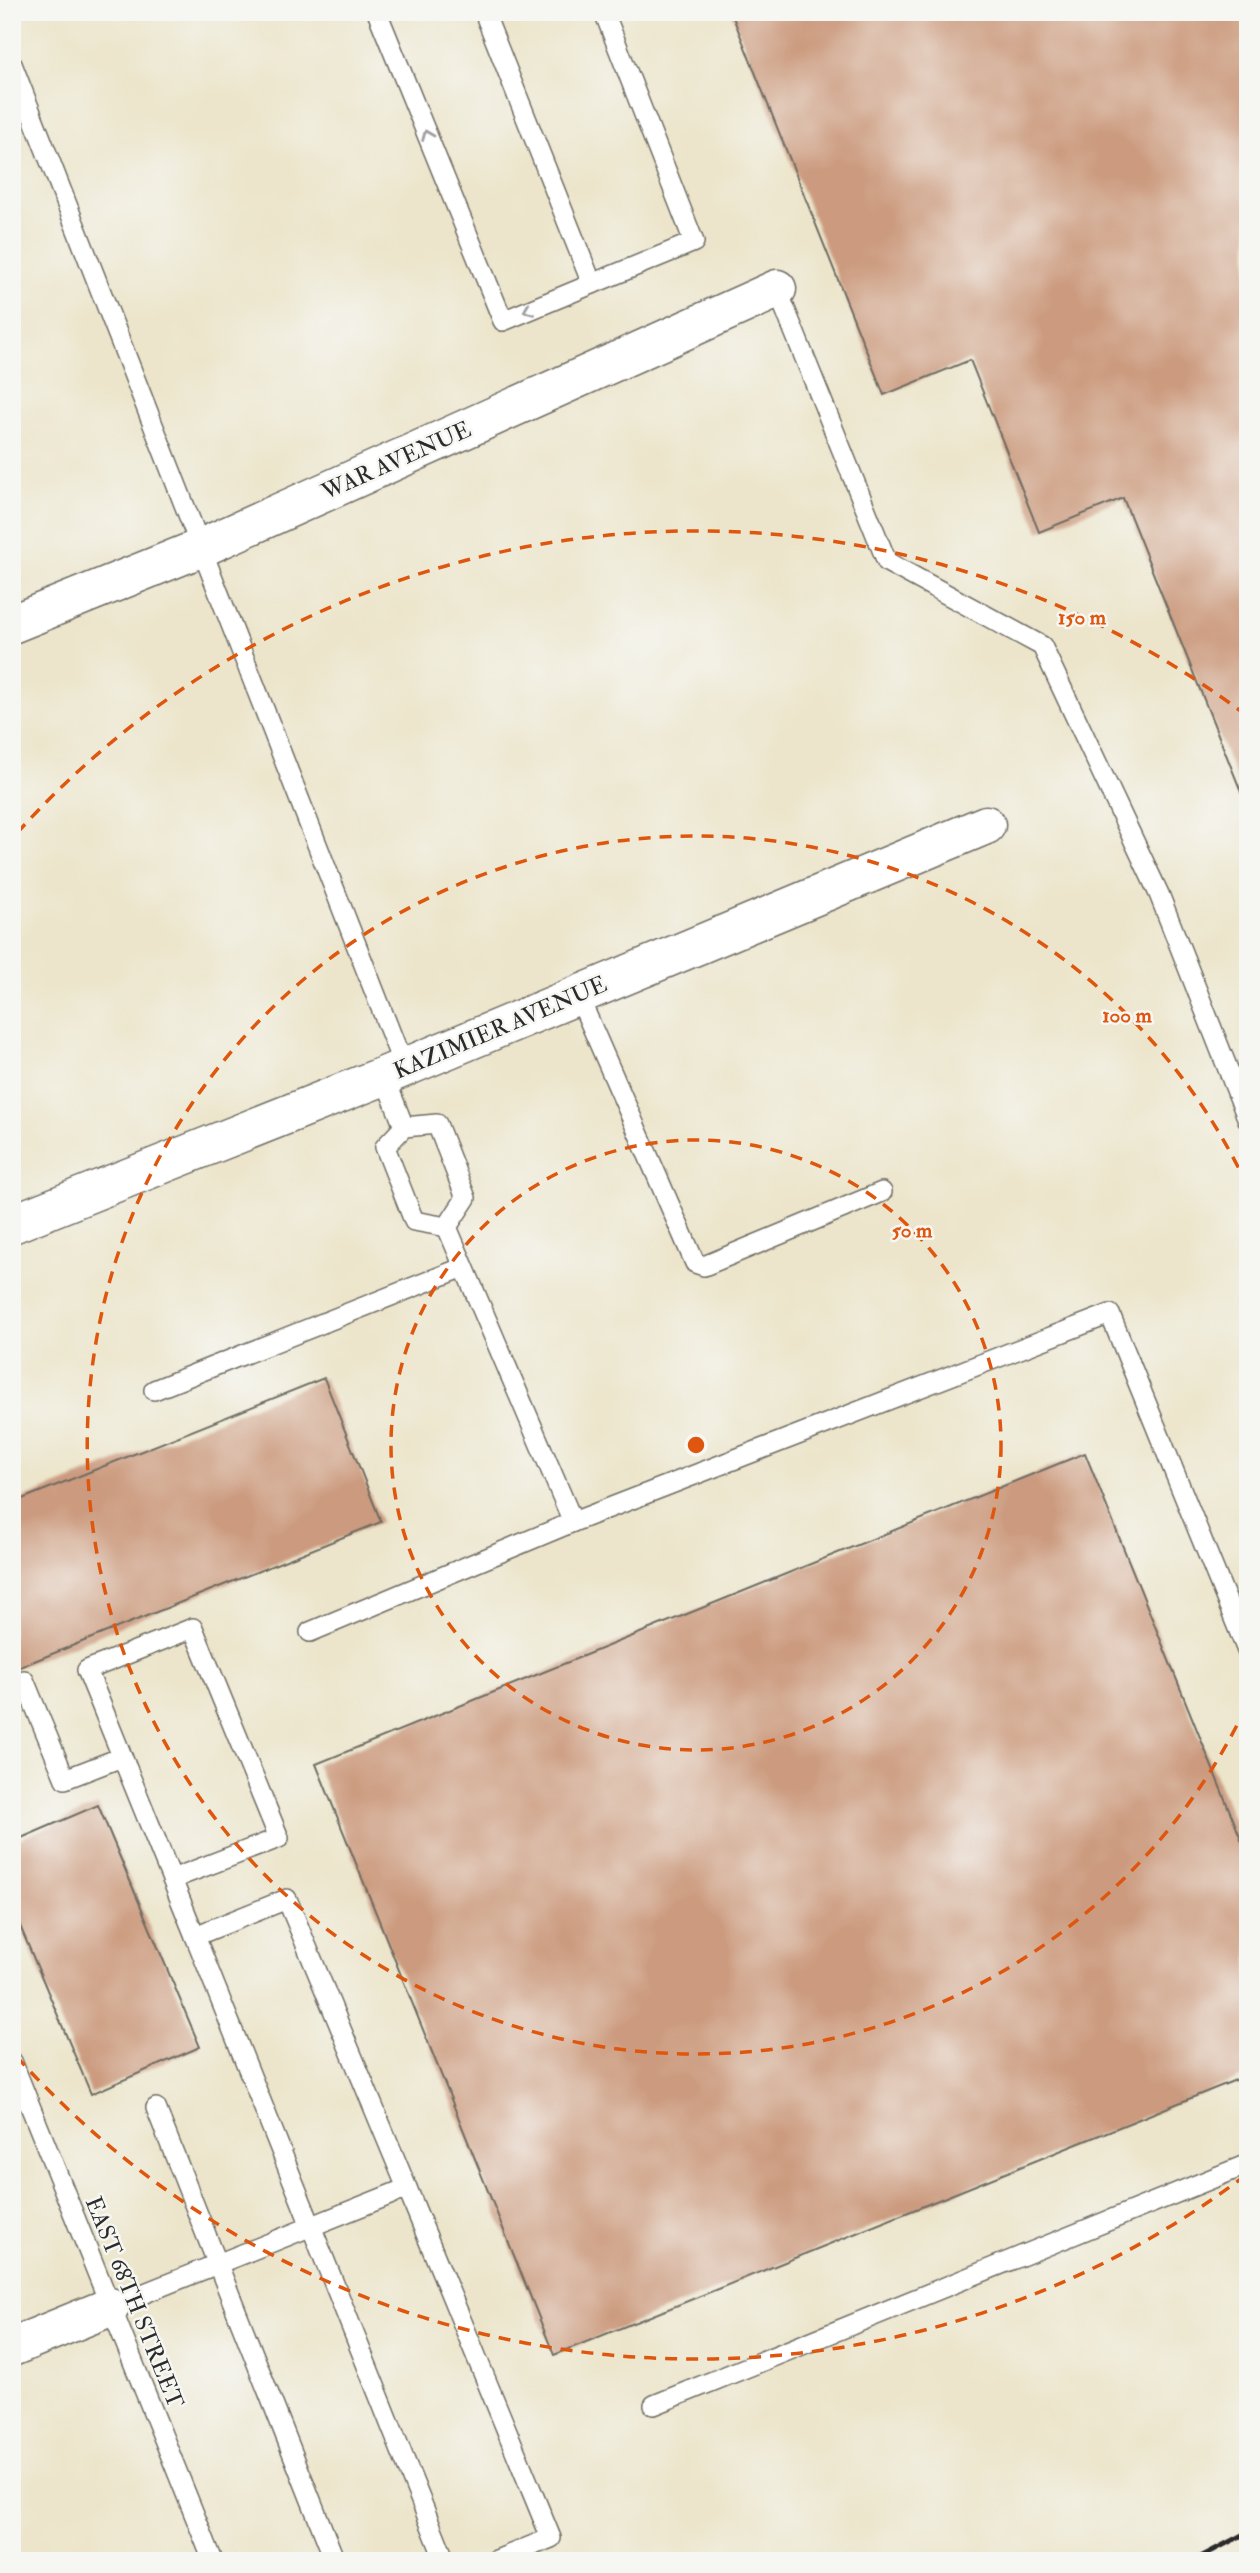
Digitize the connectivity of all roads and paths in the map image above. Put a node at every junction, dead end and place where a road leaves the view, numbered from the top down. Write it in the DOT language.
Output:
graph roads {
  1 [pos="377,12"];
  2 [pos="484,12"];
  3 [pos="604,12"];
  4 [pos="12,64"];
  5 [pos="592,284"];
  6 [pos="777,289"];
  7 [pos="203,547"];
  8 [pos="12,624"];
  9 [pos="986,825"];
  10 [pos="578,995"];
  11 [pos="394,1072"];
  12 [pos="1248,1119"];
  13 [pos="404,1127"];
  14 [pos="882,1192"];
  15 [pos="12,1224"];
  16 [pos="447,1227"];
  17 [pos="464,1267"];
  18 [pos="154,1390"];
  19 [pos="573,1522"];
  20 [pos="310,1632"];
  21 [pos="1248,1653"];
  22 [pos="24,1680"];
  23 [pos="122,1757"];
  24 [pos="172,1879"];
  25 [pos="195,1936"];
  26 [pos="12,2061"];
  27 [pos="156,2108"];
  28 [pos="1248,2164"];
  29 [pos="407,2188"];
  30 [pos="313,2227"];
  31 [pos="219,2264"];
  32 [pos="110,2307"];
  33 [pos="12,2347"];
  34 [pos="654,2405"];
  35 [pos="213,2561"];
  36 [pos="335,2561"];
  37 [pos="445,2561"];
  38 [pos="495,2561"];
  5 -- 1 [label="lane, one-way"];
  2 -- 5 [label="lane"];
  3 -- 5 [label="lane"];
  4 -- 7 [label="lane"];
  6 -- 7 [label="street, WAR AVENUE"];
  6 -- 12 [label="lane"];
  7 -- 8 [label="street, WAR AVENUE"];
  7 -- 11 [label="lane"];
  9 -- 10 [label="street, KAZIMIER AVENUE"];
  10 -- 11 [label="street, KAZIMIER AVENUE"];
  10 -- 14 [label="lane"];
  11 -- 13 [label="lane"];
  11 -- 15 [label="street, KAZIMIER AVENUE"];
  13 -- 16 [label="lane"];
  13 -- 16 [label="lane"];
  16 -- 17 [label="lane"];
  17 -- 18 [label="lane"];
  17 -- 19 [label="lane"];
  19 -- 20 [label="lane"];
  19 -- 21 [label="lane"];
  22 -- 23 [label="lane"];
  23 -- 24 [label="lane"];
  23 -- 24 [label="lane"];
  24 -- 25 [label="lane"];
  25 -- 29 [label="lane"];
  25 -- 30 [label="lane"];
  26 -- 32 [label="lane, EAST 68TH STREET"];
  27 -- 31 [label="lane"];
  28 -- 34 [label="lane"];
  29 -- 30 [label="lane"];
  29 -- 38 [label="lane"];
  30 -- 31 [label="lane"];
  30 -- 37 [label="lane"];
  31 -- 32 [label="lane"];
  31 -- 36 [label="lane"];
  32 -- 33 [label="street"];
  32 -- 35 [label="lane, EAST 68TH STREET"];
}
